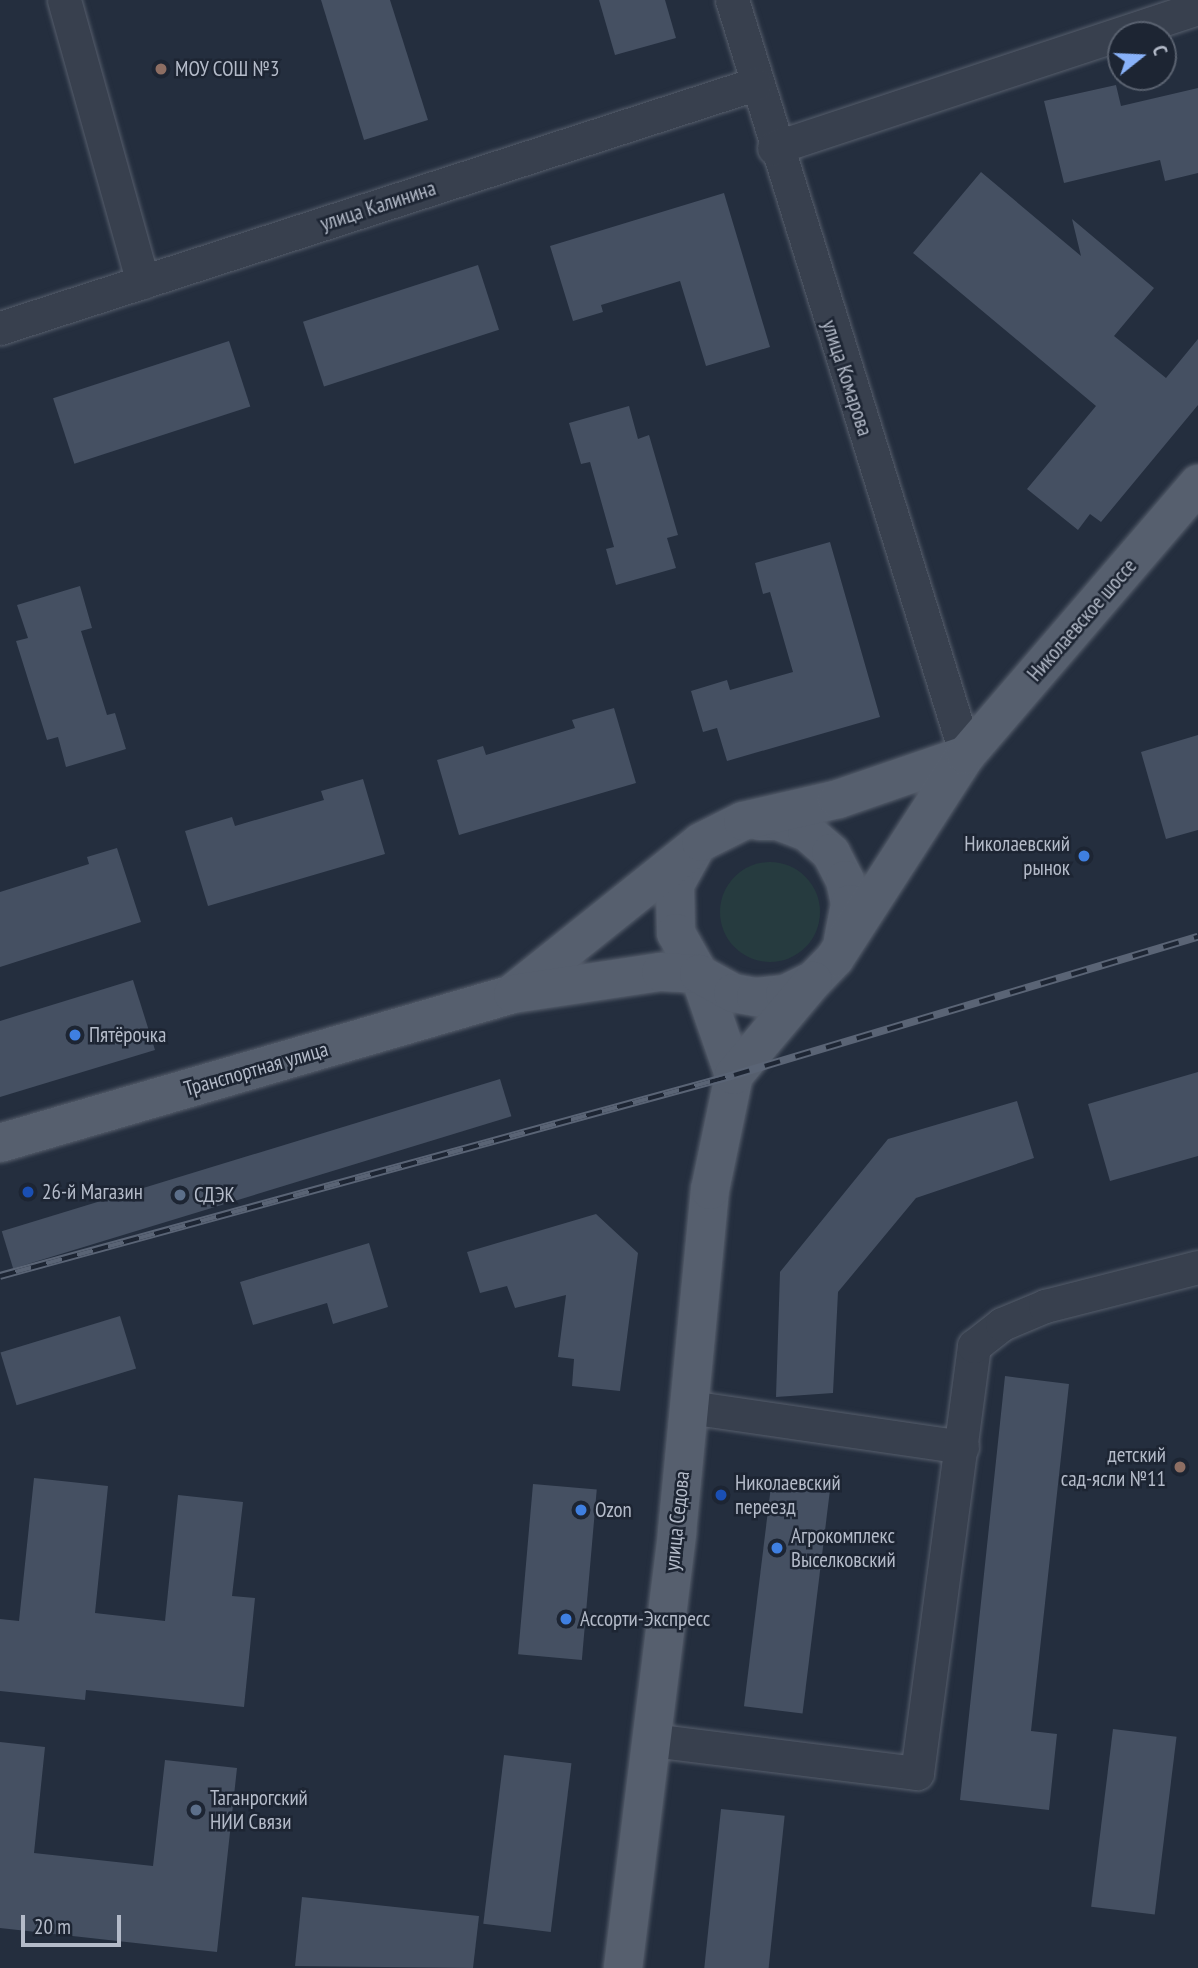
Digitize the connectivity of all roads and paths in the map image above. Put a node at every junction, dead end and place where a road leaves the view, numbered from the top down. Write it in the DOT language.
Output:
graph roads {
  1 [pos="64,0"];
  2 [pos="732,0"];
  3 [pos="1198,8"];
  4 [pos="755,84"];
  5 [pos="774,148"];
  6 [pos="143,282"];
  7 [pos="0,328"];
  8 [pos="1198,484"];
  9 [pos="966,755"];
  10 [pos="743,821"];
  11 [pos="701,842"];
  12 [pos="824,969"];
  13 [pos="699,974"];
  14 [pos="513,994"];
  15 [pos="734,1075"];
  16 [pos="0,1143"];
  17 [pos="1198,1267"];
  18 [pos="689,1407"];
  19 [pos="962,1447"];
  20 [pos="650,1740"];
  21 [pos="623,1968"];
  1 -- 6 [label="street"];
  2 -- 4 [label="street, улица Комарова"];
  3 -- 5 [label="street"];
  4 -- 5 [label="street, улица Комарова"];
  4 -- 6 [label="street, улица Калинина"];
  5 -- 9 [label="street, улица Комарова"];
  6 -- 7 [label="street, улица Калинина"];
  8 -- 9 [label="main road, Николаевское шоссе"];
  9 -- 10 [label="main road"];
  9 -- 12 [label="main road, Николаевское шоссе"];
  10 -- 11 [label="main road"];
  10 -- 12 [label="main road"];
  11 -- 13 [label="main road"];
  11 -- 14 [label="main road"];
  12 -- 13 [label="main road"];
  12 -- 15 [label="main road, улица Седова"];
  13 -- 14 [label="main road, Транспортная улица"];
  13 -- 15 [label="main road"];
  14 -- 16 [label="main road, Транспортная улица"];
  15 -- 18 [label="main road, улица Седова"];
  17 -- 19 [label="street"];
  18 -- 19 [label="street"];
  18 -- 20 [label="main road, улица Седова"];
  19 -- 20 [label="street"];
  20 -- 21 [label="main road, улица Седова"];
}
